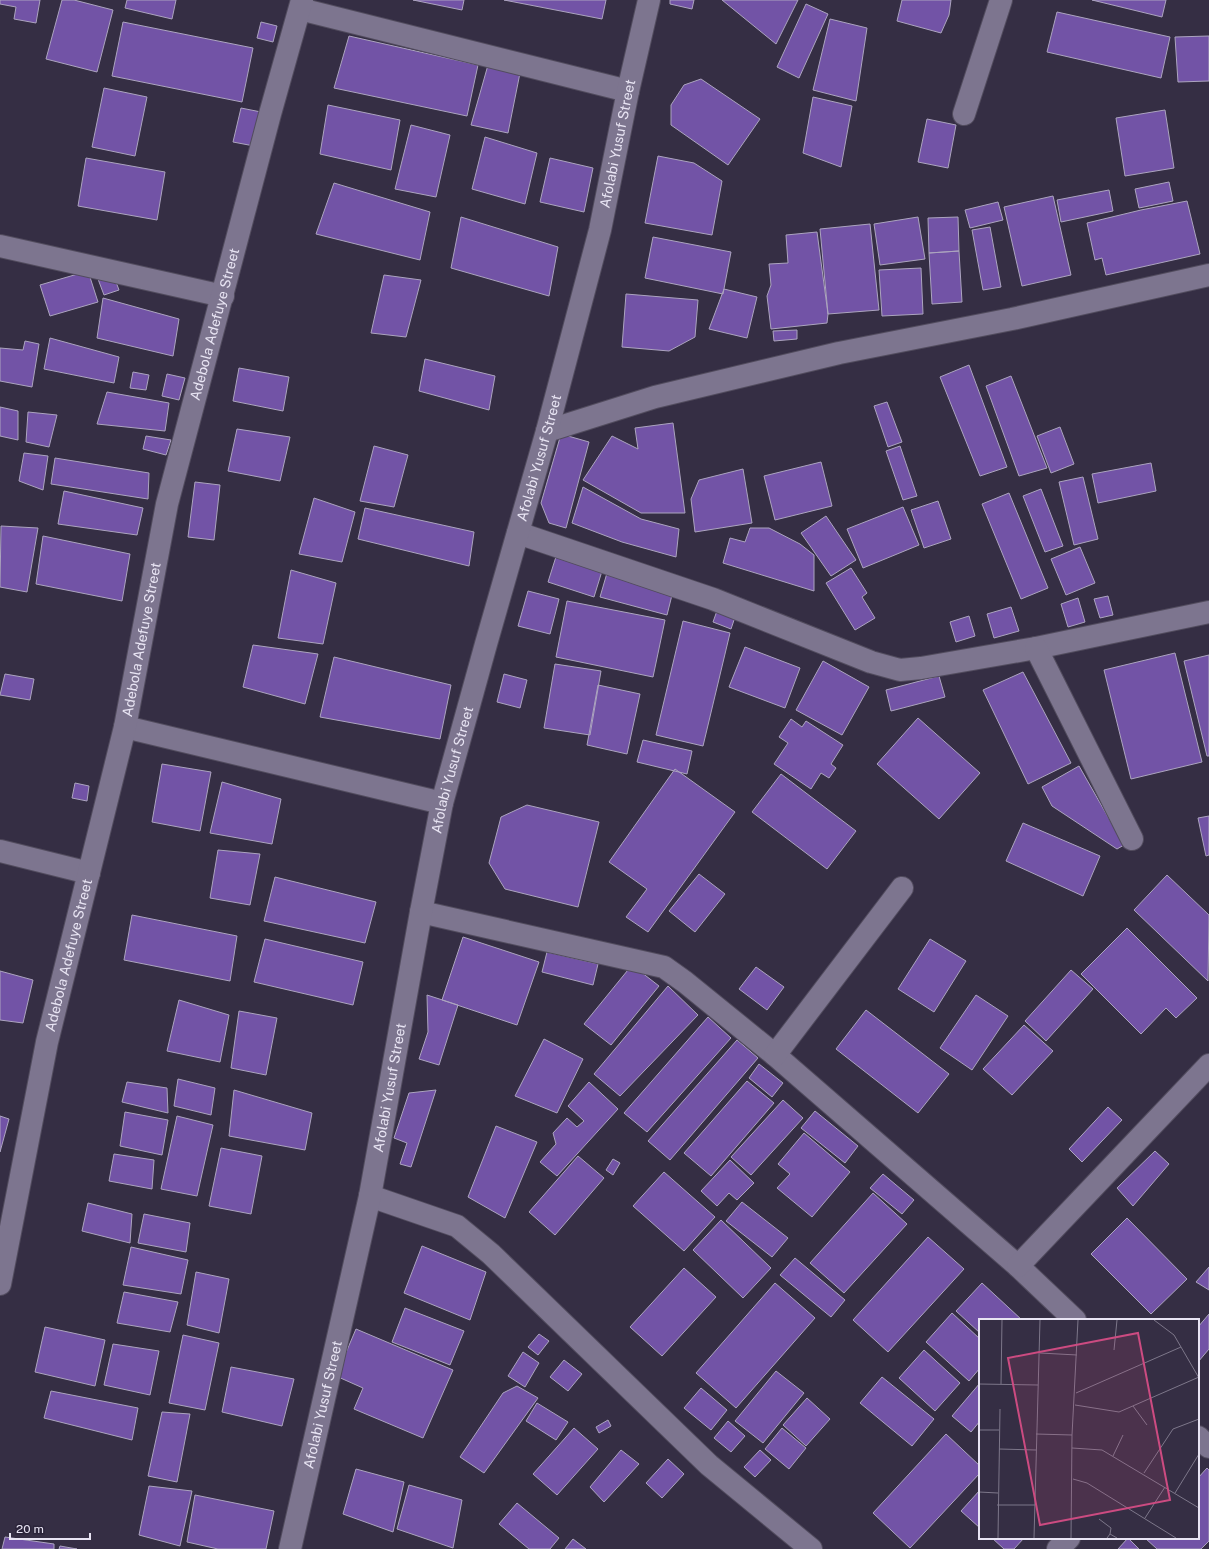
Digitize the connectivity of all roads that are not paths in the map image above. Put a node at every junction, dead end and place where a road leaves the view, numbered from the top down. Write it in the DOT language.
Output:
graph roads {
  1 [pos="649,0"];
  2 [pos="1001,0"];
  3 [pos="301,5"];
  4 [pos="628,92"];
  5 [pos="964,114"];
  6 [pos="0,246"];
  7 [pos="1209,275"];
  8 [pos="223,296"];
  9 [pos="547,431"];
  10 [pos="518,533"];
  11 [pos="1209,612"];
  12 [pos="1036,648"];
  13 [pos="125,727"];
  14 [pos="442,802"];
  15 [pos="1132,839"];
  16 [pos="0,851"];
  17 [pos="89,873"];
  18 [pos="902,888"];
  19 [pos="421,912"];
  20 [pos="775,1055"];
  21 [pos="1209,1065"];
  22 [pos="370,1196"];
  23 [pos="1018,1266"];
  24 [pos="0,1284"];
  25 [pos="1074,1319"];
  26 [pos="1199,1437"];
  27 [pos="1209,1446"];
  28 [pos="1068,1539"];
  29 [pos="290,1549"];
  30 [pos="811,1549"];
  31 [pos="1058,1549"];
  1 -- 4 [label="street, Afolabi Yusuf Street"];
  2 -- 5 [label="street"];
  3 -- 4 [label="street"];
  3 -- 8 [label="street, Adebola Adefuye Street"];
  4 -- 9 [label="street, Afolabi Yusuf Street"];
  6 -- 8 [label="street"];
  7 -- 9 [label="street"];
  8 -- 13 [label="street, Adebola Adefuye Street"];
  9 -- 10 [label="street, Afolabi Yusuf Street"];
  10 -- 12 [label="street"];
  10 -- 14 [label="street, Afolabi Yusuf Street"];
  11 -- 12 [label="street"];
  12 -- 15 [label="street"];
  13 -- 14 [label="street"];
  13 -- 17 [label="street, Adebola Adefuye Street"];
  14 -- 19 [label="street, Afolabi Yusuf Street"];
  16 -- 17 [label="street"];
  17 -- 24 [label="street, Adebola Adefuye Street"];
  18 -- 20 [label="street"];
  19 -- 20 [label="street"];
  19 -- 22 [label="street, Afolabi Yusuf Street"];
  20 -- 23 [label="street"];
  21 -- 23 [label="street"];
  22 -- 29 [label="street, Afolabi Yusuf Street"];
  22 -- 30 [label="street"];
  23 -- 25 [label="street"];
  26 -- 27 [label="street"];
  28 -- 31 [label="street"];
}
